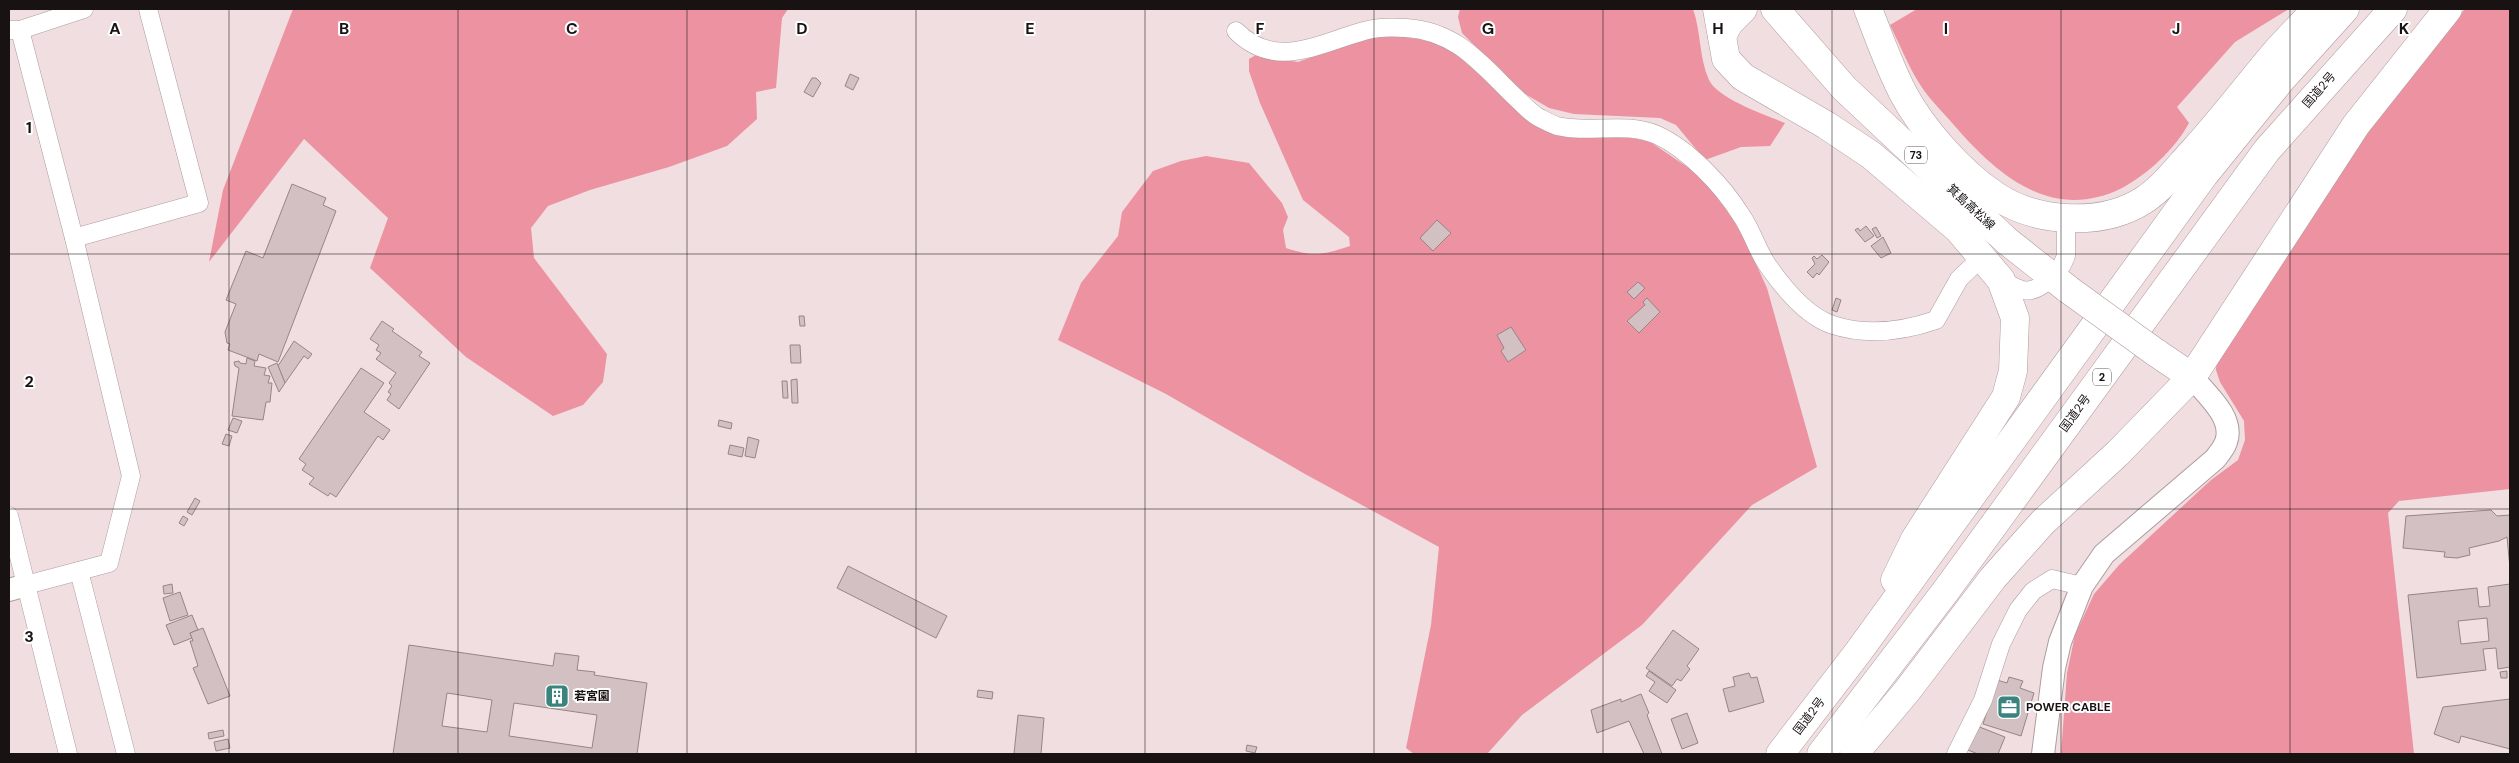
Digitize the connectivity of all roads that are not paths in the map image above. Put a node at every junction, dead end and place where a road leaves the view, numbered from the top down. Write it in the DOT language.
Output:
graph roads {
  1 [pos="84,9"];
  2 [pos="148,9"];
  3 [pos="1717,9"];
  4 [pos="1743,9"];
  5 [pos="1775,9"];
  6 [pos="1868,9"];
  7 [pos="2316,9"];
  8 [pos="2345,9"];
  9 [pos="2393,9"];
  10 [pos="2448,9"];
  11 [pos="15,30"];
  12 [pos="1236,31"];
  13 [pos="1722,36"];
  14 [pos="2066,218"];
  15 [pos="74,238"];
  16 [pos="1983,256"];
  17 [pos="2059,279"];
  18 [pos="2001,280"];
  19 [pos="2192,377"];
  20 [pos="9,516"];
  21 [pos="79,571"];
  22 [pos="2082,586"];
  23 [pos="17,587"];
  24 [pos="1859,651"];
  25 [pos="68,754"];
  26 [pos="126,754"];
  27 [pos="1780,754"];
  28 [pos="1821,754"];
  29 [pos="1854,754"];
  30 [pos="1956,754"];
  31 [pos="2043,754"];
  1 -- 11 [label="street"];
  2 -- 15 [label="street"];
  3 -- 13 [label="main road"];
  4 -- 13 [label="main road"];
  5 -- 17 [label="main road, 箕島高松線 / 73"];
  6 -- 14 [label="main road"];
  7 -- 14 [label="main road"];
  8 -- 24 [label="main road, 国道2号"];
  9 -- 28 [label="main road, 国道2号 / 2"];
  10 -- 19 [label="main road"];
  11 -- 15 [label="street"];
  12 -- 16 [label="street"];
  13 -- 16 [label="main road"];
  14 -- 17 [label="street"];
  15 -- 21 [label="street"];
  16 -- 18 [label="main road"];
  17 -- 18 [label="street"];
  17 -- 19 [label="main road, 箕島高松線 / 73, bridge"];
  18 -- 24 [label="main road"];
  19 -- 22 [label="street"];
  19 -- 29 [label="main road"];
  20 -- 23 [label="street"];
  21 -- 23 [label="street"];
  21 -- 26 [label="street"];
  22 -- 30 [label="street"];
  22 -- 31 [label="street"];
  23 -- 25 [label="street"];
  24 -- 27 [label="main road, 国道2号"];
}
